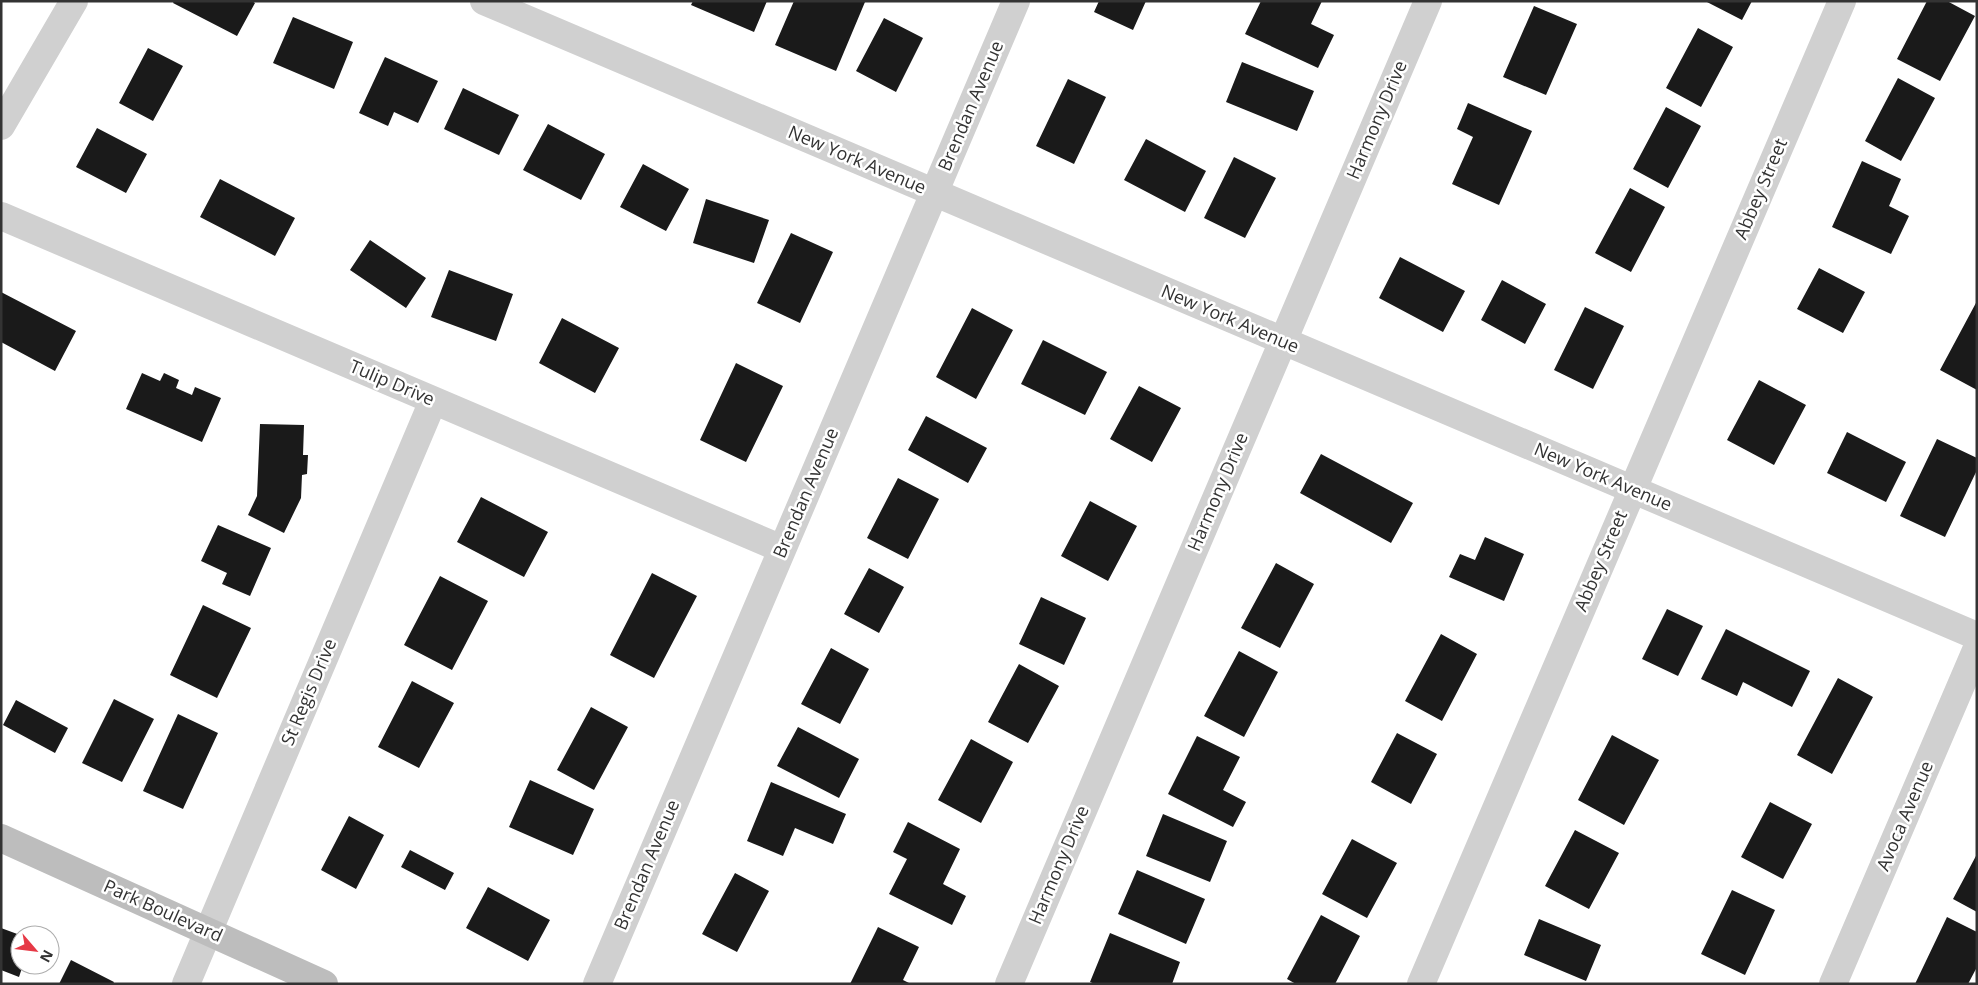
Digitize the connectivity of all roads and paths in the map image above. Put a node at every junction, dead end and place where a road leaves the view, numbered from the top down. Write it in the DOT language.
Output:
graph roads {
  1 [pos="74,1"];
  2 [pos="484,1"];
  3 [pos="1016,1"];
  4 [pos="1428,1"];
  5 [pos="1842,1"];
  6 [pos="1,126"];
  7 [pos="935,193"];
  8 [pos="1,216"];
  9 [pos="1282,341"];
  10 [pos="433,401"];
  11 [pos="1632,490"];
  12 [pos="782,549"];
  13 [pos="1977,636"];
  14 [pos="1977,648"];
  15 [pos="1,838"];
  16 [pos="208,931"];
  17 [pos="186,984"];
  18 [pos="324,984"];
  19 [pos="597,984"];
  20 [pos="1009,984"];
  21 [pos="1421,984"];
  22 [pos="1833,984"];
  1 -- 6 [label="street"];
  2 -- 7 [label="street, New York Avenue"];
  3 -- 7 [label="street, Brendan Avenue"];
  4 -- 9 [label="street, Harmony Drive"];
  5 -- 11 [label="street, Abbey Street"];
  7 -- 9 [label="street, New York Avenue"];
  7 -- 12 [label="street, Brendan Avenue"];
  8 -- 10 [label="street, Tulip Drive"];
  9 -- 11 [label="street, New York Avenue"];
  9 -- 20 [label="street, Harmony Drive"];
  10 -- 12 [label="street, Tulip Drive"];
  10 -- 16 [label="street, St Regis Drive"];
  11 -- 13 [label="street, New York Avenue"];
  11 -- 21 [label="street, Abbey Street"];
  12 -- 19 [label="street, Brendan Avenue"];
  14 -- 22 [label="street, Avoca Avenue"];
  15 -- 16 [label="main road, Park Boulevard"];
  16 -- 17 [label="street, St Regis Drive"];
  16 -- 18 [label="main road, Park Boulevard"];
}
